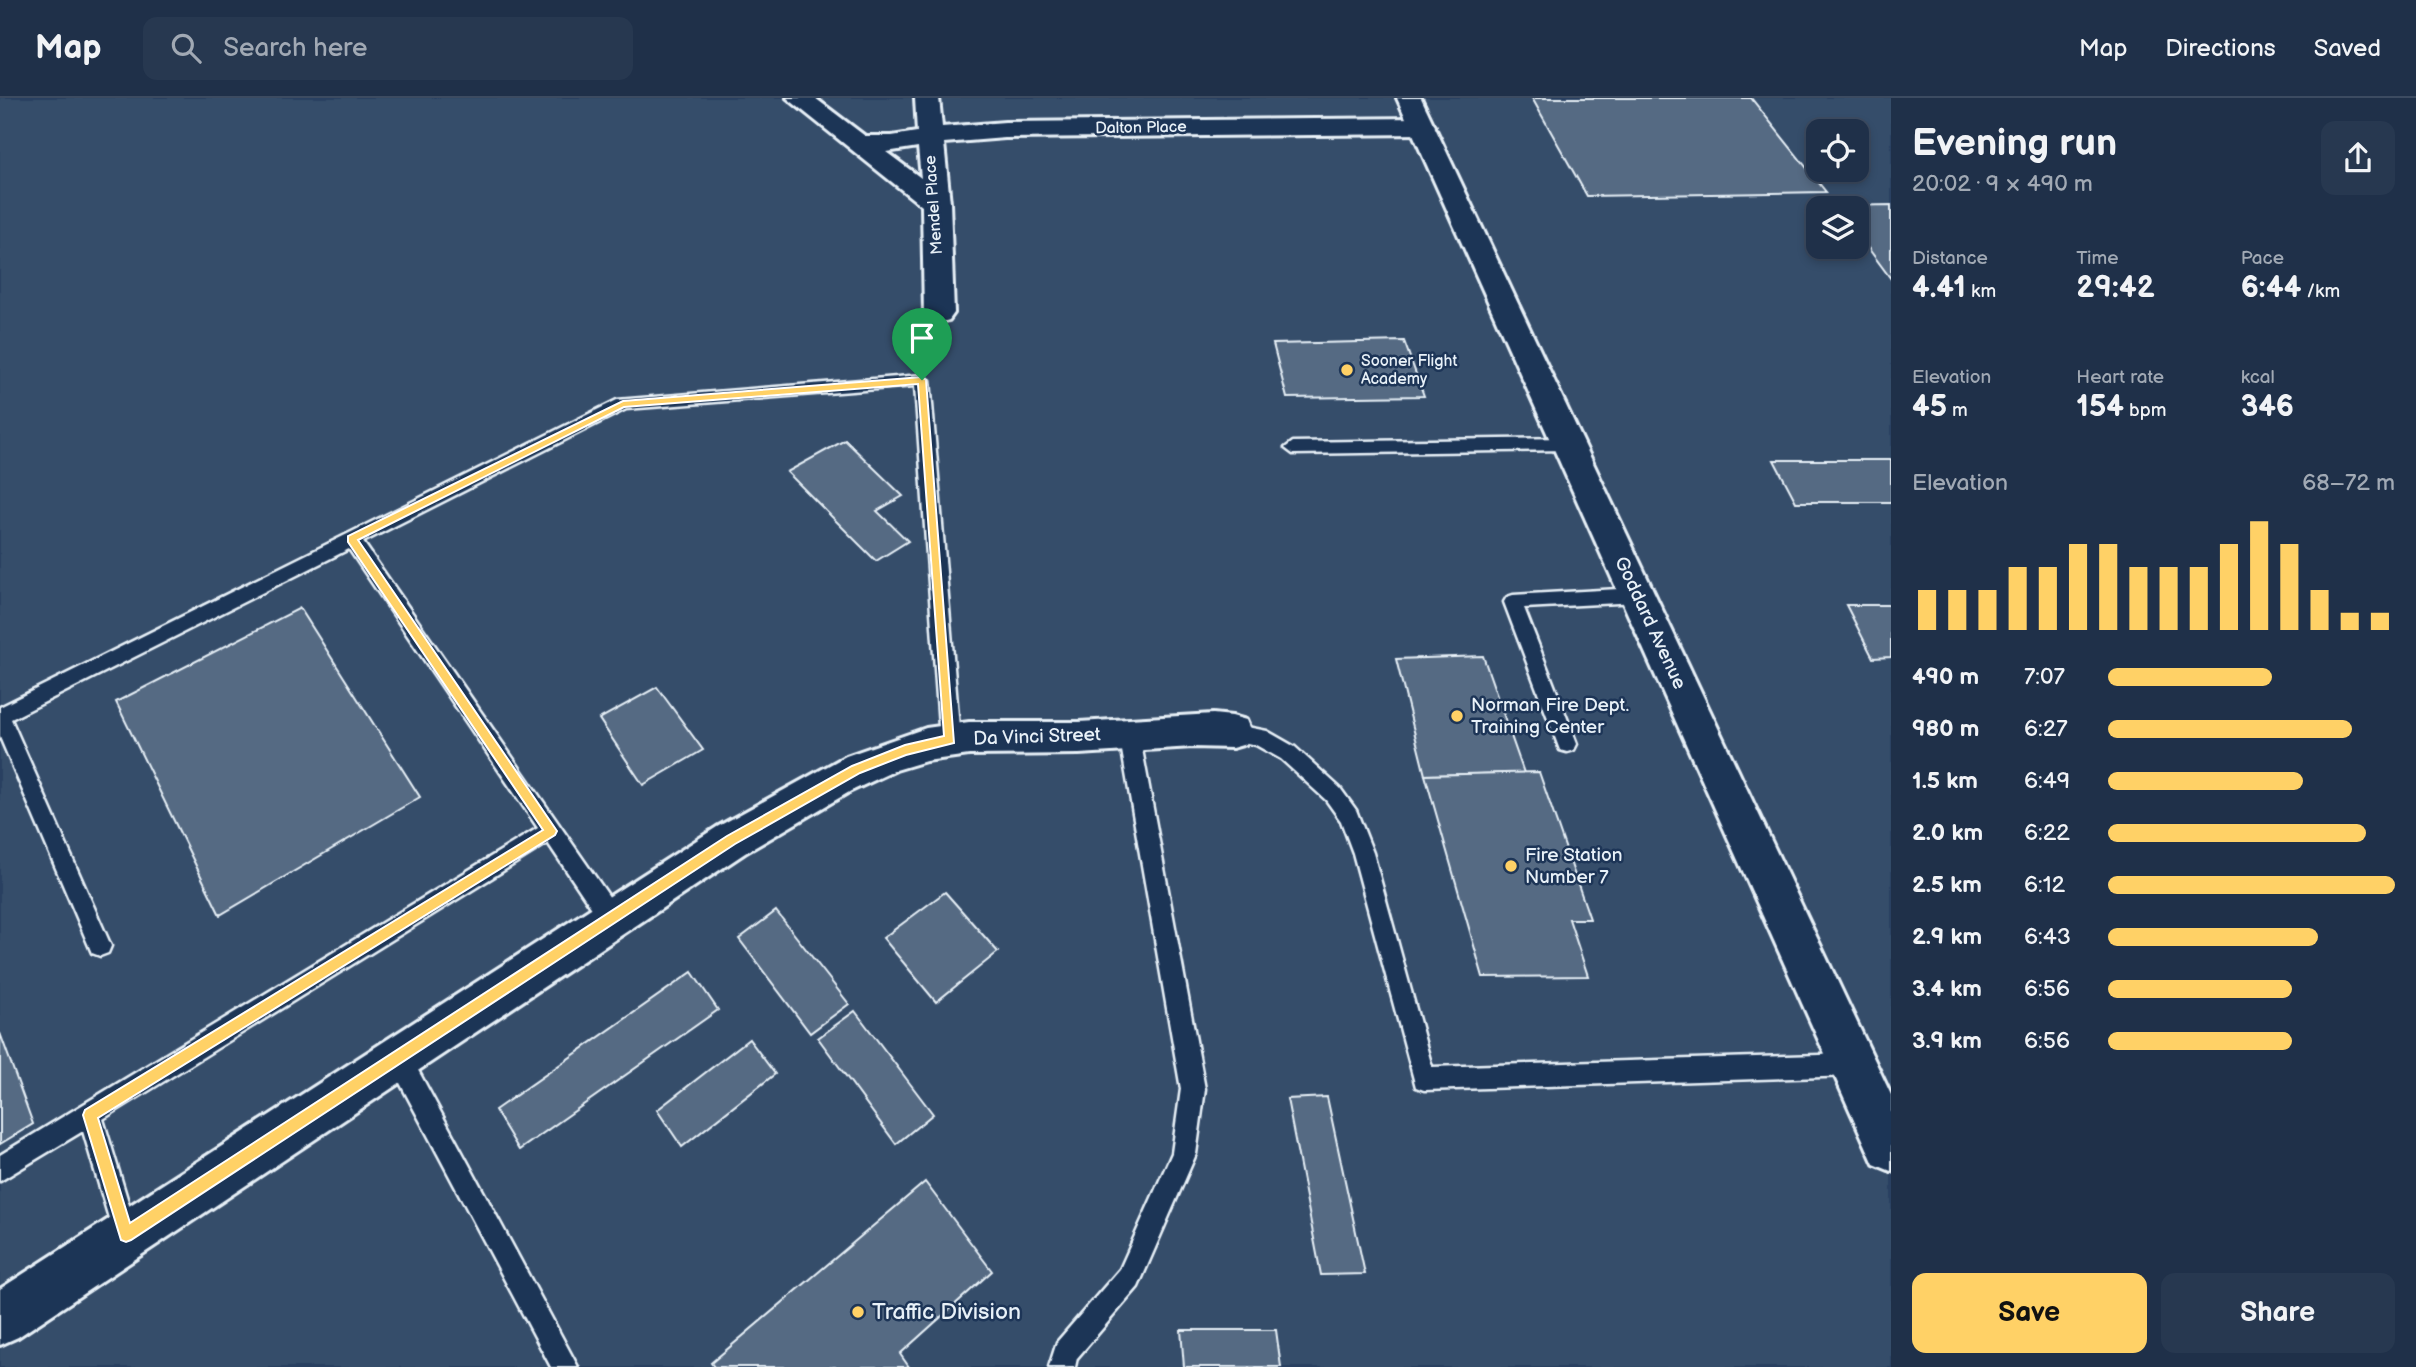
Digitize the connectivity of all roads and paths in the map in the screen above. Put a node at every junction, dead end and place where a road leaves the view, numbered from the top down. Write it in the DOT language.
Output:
graph roads {
  1 [pos="799,98"];
  2 [pos="927,98"];
  3 [pos="1415,112"];
  4 [pos="929,137"];
  5 [pos="861,145"];
  6 [pos="936,203"];
  7 [pos="939,313"];
  8 [pos="1568,444"];
  9 [pos="1293,448"];
  10 [pos="352,539"];
  11 [pos="1637,595"];
  12 [pos="0,715"];
  13 [pos="1232,732"];
  14 [pos="1129,733"];
  15 [pos="950,740"];
  16 [pos="1567,744"];
  17 [pos="551,831"];
  18 [pos="611,918"];
  19 [pos="100,946"];
  20 [pos="398,1056"];
  21 [pos="1853,1065"];
  22 [pos="90,1115"];
  23 [pos="1891,1147"];
  24 [pos="0,1169"];
  25 [pos="126,1234"];
  26 [pos="0,1319"];
  27 [pos="565,1367"];
  28 [pos="1062,1367"];
  1 -- 5 [label="street"];
  2 -- 4 [label="street, Mendel Place"];
  3 -- 4 [label="street, Dalton Place"];
  3 -- 8 [label="street, Goddard Avenue"];
  4 -- 5 [label="street, Dalton Place"];
  4 -- 6 [label="street, Mendel Place"];
  5 -- 6 [label="street"];
  6 -- 7 [label="street, Mendel Place"];
  8 -- 9 [label="lane"];
  8 -- 11 [label="street, Goddard Avenue"];
  10 -- 12 [label="lane"];
  10 -- 15 [label="lane"];
  10 -- 17 [label="lane"];
  11 -- 16 [label="lane"];
  11 -- 21 [label="street, Goddard Avenue"];
  12 -- 19 [label="lane"];
  13 -- 14 [label="street, Da Vinci Street"];
  13 -- 21 [label="lane"];
  14 -- 15 [label="street, Da Vinci Street"];
  14 -- 28 [label="lane"];
  15 -- 18 [label="street, Da Vinci Street"];
  17 -- 18 [label="lane"];
  17 -- 22 [label="lane"];
  18 -- 20 [label="street, Da Vinci Street"];
  20 -- 25 [label="street, Da Vinci Street"];
  20 -- 27 [label="lane"];
  21 -- 23 [label="street, Goddard Avenue"];
  22 -- 24 [label="lane"];
  22 -- 25 [label="lane"];
  25 -- 26 [label="street, Da Vinci Street"];
}
